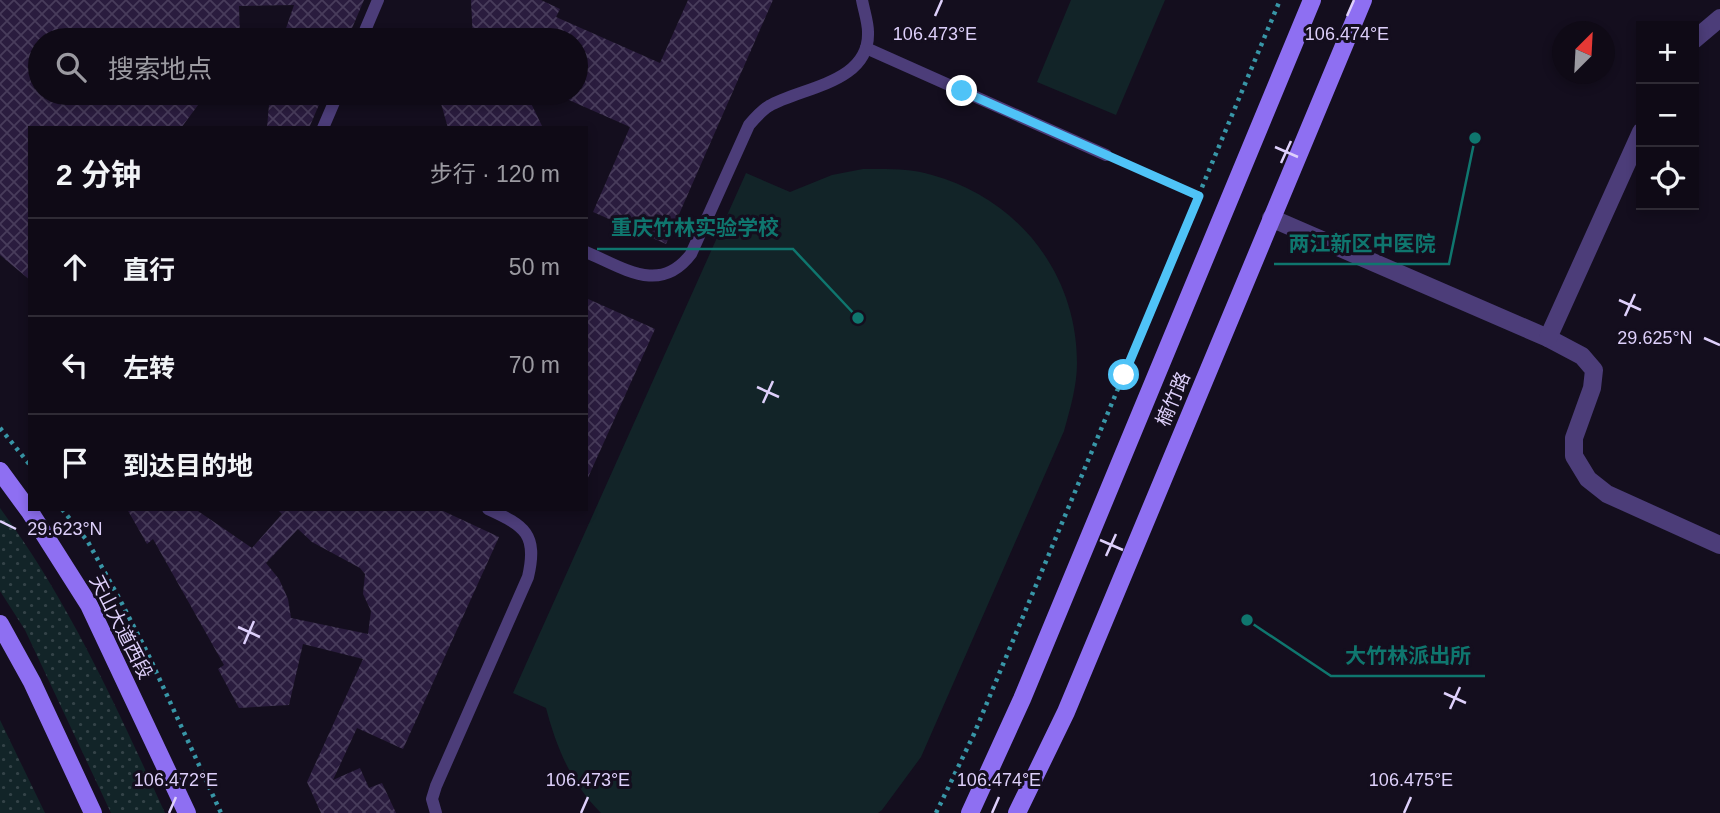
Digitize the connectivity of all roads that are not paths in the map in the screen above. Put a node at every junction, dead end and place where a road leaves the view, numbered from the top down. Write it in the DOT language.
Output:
graph roads {
  1 [pos="378,0"];
  2 [pos="862,0"];
  3 [pos="1312,0"];
  4 [pos="1363,0"];
  5 [pos="1720,19"];
  6 [pos="366,28"];
  7 [pos="1699,36"];
  8 [pos="866,48"];
  9 [pos="333,105"];
  10 [pos="324,126"];
  11 [pos="1636,143"];
  12 [pos="1106,155"];
  13 [pos="1271,218"];
  14 [pos="588,253"];
  15 [pos="1548,338"];
  16 [pos="0,471"];
  17 [pos="28,510"];
  18 [pos="28,511"];
  19 [pos="492,511"];
  20 [pos="1720,545"];
  21 [pos="0,624"];
  22 [pos="93,813"];
  23 [pos="187,813"];
  24 [pos="436,813"];
  25 [pos="970,813"];
  26 [pos="1017,813"];
  1 -- 6 [label="lane"];
  2 -- 8 [label="lane"];
  3 -- 25 [label="main road, 楠竹路"];
  4 -- 13 [label="main road, 楠竹路"];
  5 -- 7 [label="street"];
  8 -- 12 [label="lane"];
  8 -- 14 [label="lane"];
  9 -- 10 [label="lane"];
  11 -- 15 [label="street"];
  13 -- 15 [label="street"];
  13 -- 26 [label="main road, 楠竹路"];
  15 -- 20 [label="street"];
  16 -- 17 [label="main road, 天山大道西段"];
  18 -- 23 [label="main road, 天山大道西段"];
  19 -- 24 [label="lane"];
  21 -- 22 [label="main road"];
}
